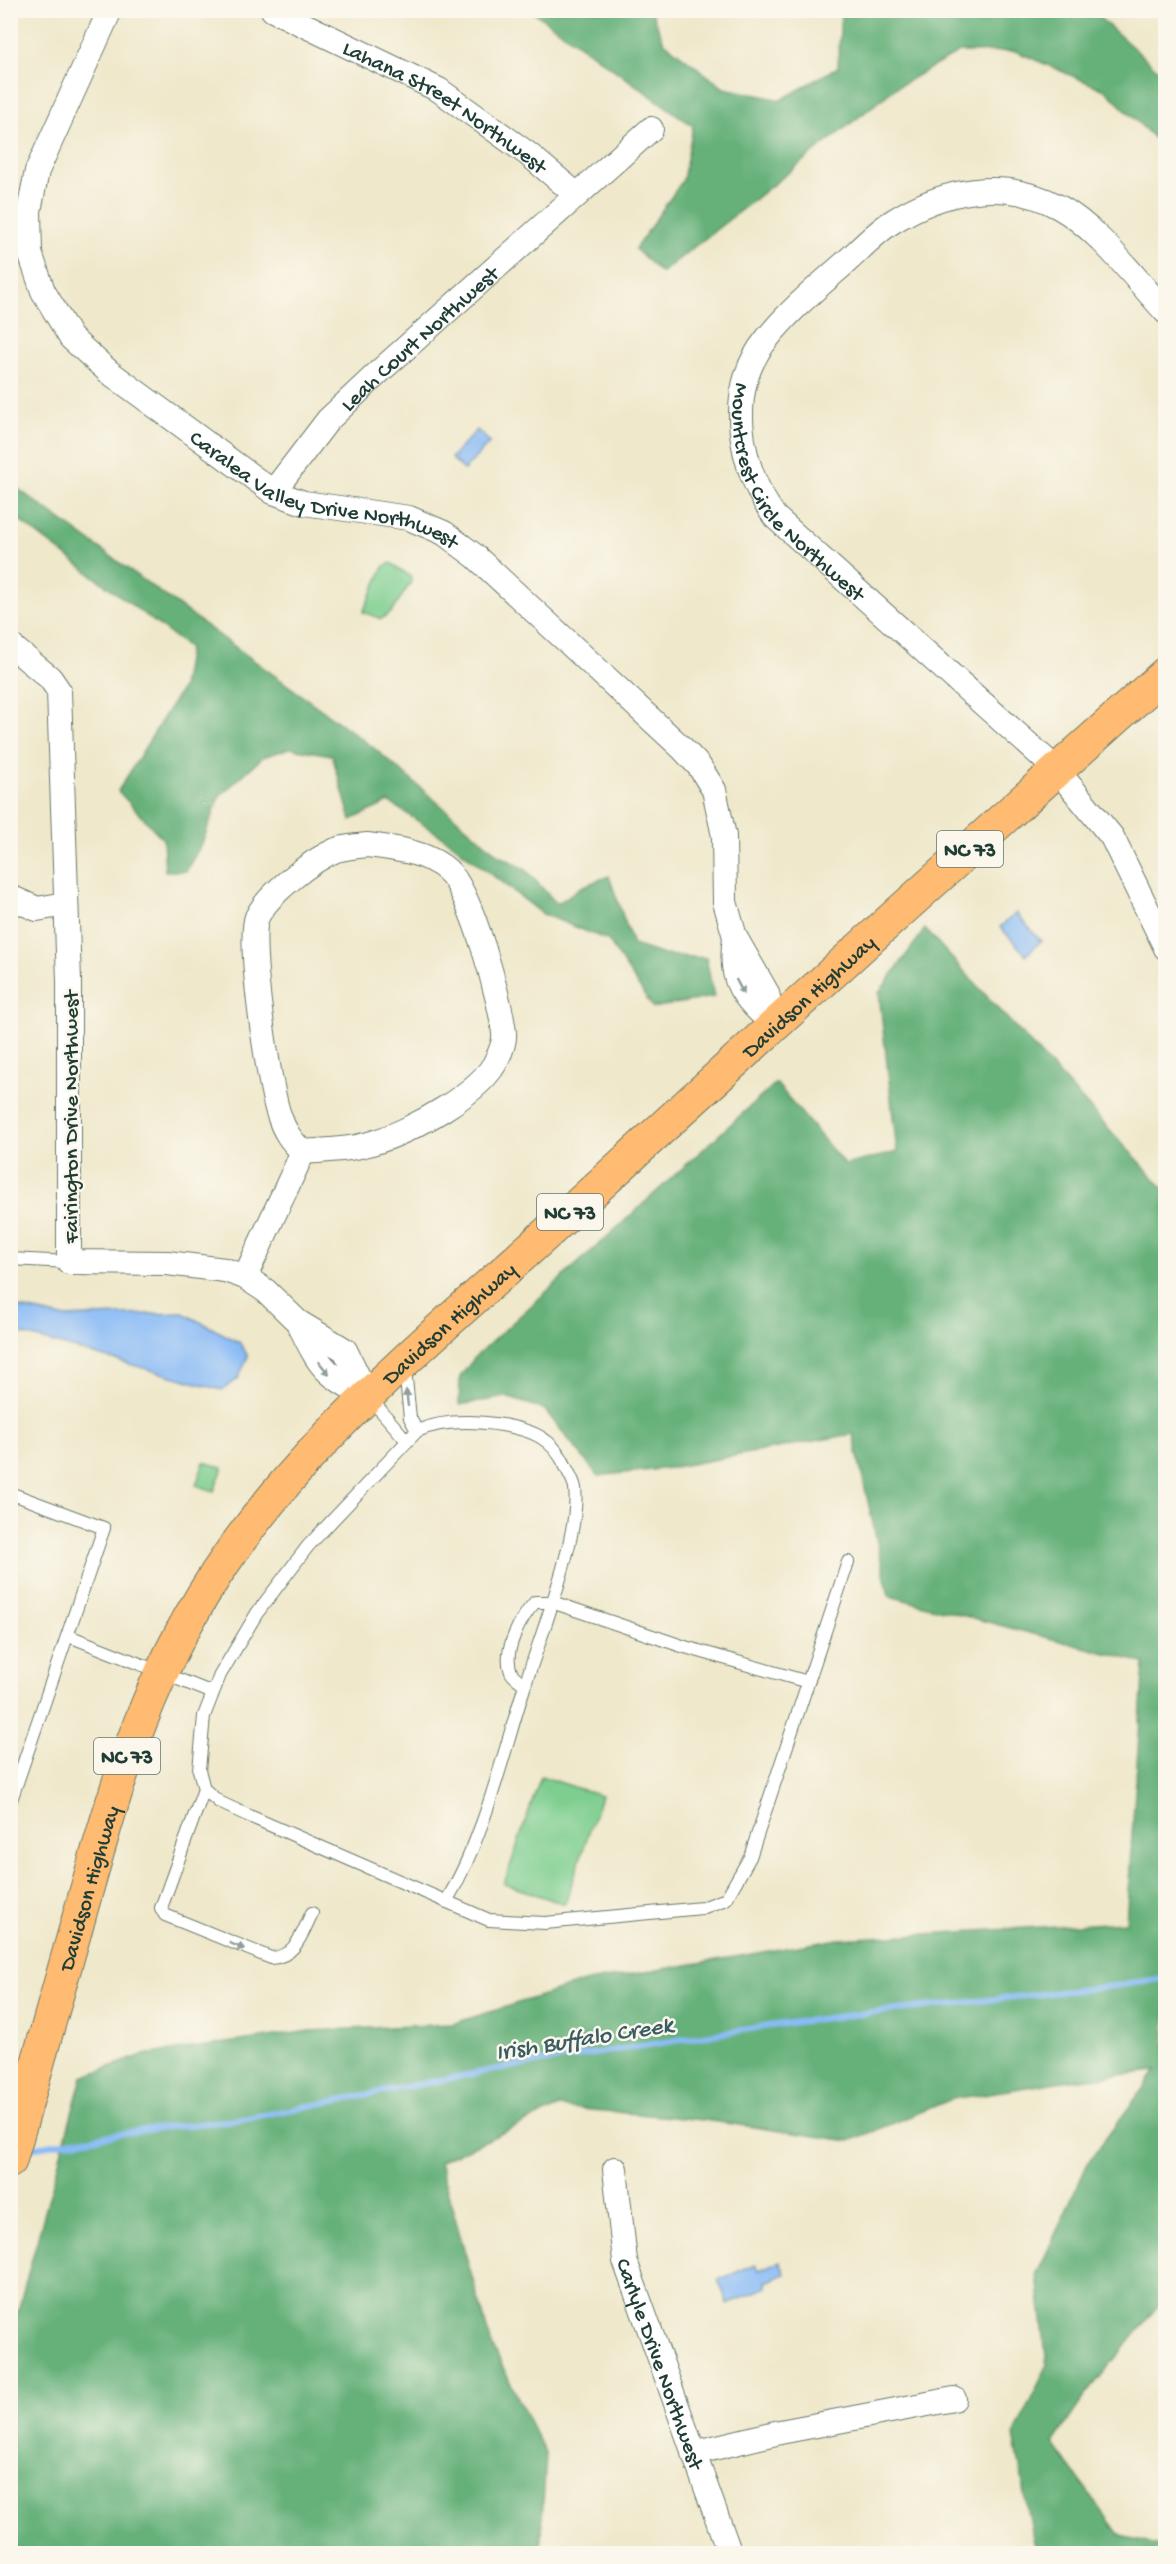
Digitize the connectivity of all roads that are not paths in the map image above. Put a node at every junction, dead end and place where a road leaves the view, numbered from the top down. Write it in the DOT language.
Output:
graph roads {
  1 [pos="110,10"];
  2 [pos="273,10"];
  3 [pos="651,129"];
  4 [pos="577,195"];
  5 [pos="1166,312"];
  6 [pos="273,492"];
  7 [pos="10,645"];
  8 [pos="1166,673"];
  9 [pos="1057,770"];
  10 [pos="10,897"];
  11 [pos="66,904"];
  12 [pos="1166,948"];
  13 [pos="774,1025"];
  14 [pos="303,1152"];
  15 [pos="10,1259"];
  16 [pos="69,1262"];
  17 [pos="245,1277"];
  18 [pos="405,1364"];
  19 [pos="368,1396"];
  20 [pos="417,1431"];
  21 [pos="407,1441"];
  22 [pos="10,1493"];
  23 [pos="848,1562"];
  24 [pos="552,1602"];
  25 [pos="69,1636"];
  26 [pos="163,1672"];
  27 [pos="808,1682"];
  28 [pos="525,1685"];
  29 [pos="213,1693"];
  30 [pos="204,1789"];
  31 [pos="12,1795"];
  32 [pos="446,1902"];
  33 [pos="312,1913"];
  34 [pos="10,2161"];
  35 [pos="615,2169"];
  36 [pos="954,2398"];
  37 [pos="693,2452"];
  38 [pos="730,2553"];
  1 -- 6 [label="street, Caralea Valley Drive Northwest"];
  2 -- 4 [label="street, Lahana Street Northwest"];
  3 -- 4 [label="street, Leah Court Northwest"];
  4 -- 6 [label="street, Leah Court Northwest"];
  5 -- 9 [label="street, Mountcrest Circle Northwest"];
  6 -- 13 [label="street, Caralea Valley Drive Northwest"];
  7 -- 11 [label="street, Fairington Drive Northwest"];
  8 -- 9 [label="main road, Davidson Highway / NC 73"];
  9 -- 12 [label="street, Mountcrest Circle Northwest"];
  9 -- 13 [label="main road, Davidson Highway / NC 73"];
  10 -- 11 [label="street"];
  11 -- 16 [label="street, Fairington Drive Northwest"];
  13 -- 18 [label="main road, Davidson Highway / NC 73"];
  14 -- 14 [label="street"];
  14 -- 17 [label="street"];
  15 -- 16 [label="lane"];
  16 -- 17 [label="street, Fairington Drive Northwest"];
  17 -- 19 [label="street, Fairington Drive Northwest"];
  18 -- 19 [label="main road, Davidson Highway / NC 73"];
  20 -- 18 [label="lane, one-way"];
  19 -- 21 [label="lane"];
  19 -- 26 [label="main road, Davidson Highway / NC 73"];
  20 -- 21 [label="lane"];
  20 -- 24 [label="lane"];
  21 -- 29 [label="lane"];
  22 -- 25 [label="lane"];
  23 -- 27 [label="lane"];
  24 -- 27 [label="lane"];
  24 -- 28 [label="lane"];
  24 -- 28 [label="lane"];
  25 -- 26 [label="lane"];
  25 -- 31 [label="lane"];
  26 -- 29 [label="lane"];
  26 -- 34 [label="main road, Davidson Highway / NC 73"];
  27 -- 32 [label="lane"];
  28 -- 32 [label="lane"];
  29 -- 30 [label="lane"];
  30 -- 32 [label="lane"];
  30 -- 33 [label="lane, one-way"];
  35 -- 37 [label="street, Carlyle Drive Northwest"];
  36 -- 37 [label="street"];
  37 -- 38 [label="street, Carlyle Drive Northwest"];
}
